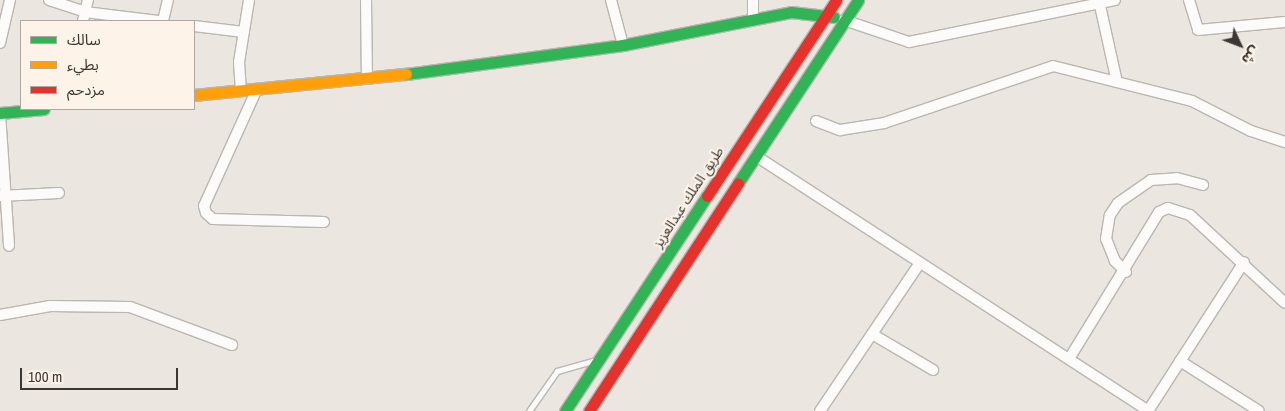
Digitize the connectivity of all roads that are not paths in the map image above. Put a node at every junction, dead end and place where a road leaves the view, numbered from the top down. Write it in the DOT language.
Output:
graph roads {
  1 [pos="10,0"];
  2 [pos="49,0"];
  3 [pos="88,0"];
  4 [pos="168,0"];
  5 [pos="250,0"];
  6 [pos="366,0"];
  7 [pos="611,0"];
  8 [pos="753,0"];
  9 [pos="836,0"];
  10 [pos="858,0"];
  11 [pos="1115,0"];
  12 [pos="1189,0"];
  13 [pos="1098,2"];
  14 [pos="827,15"];
  15 [pos="84,16"];
  16 [pos="753,19"];
  17 [pos="143,20"];
  18 [pos="163,20"];
  19 [pos="844,20"];
  20 [pos="1285,22"];
  21 [pos="195,26"];
  22 [pos="244,32"];
  23 [pos="0,43"];
  24 [pos="623,45"];
  25 [pos="367,79"];
  26 [pos="1118,82"];
  27 [pos="257,89"];
  28 [pos="241,90"];
  29 [pos="195,95"];
  30 [pos="33,110"];
  31 [pos="0,113"];
  32 [pos="816,121"];
  33 [pos="1285,142"];
  34 [pos="756,156"];
  35 [pos="1203,185"];
  36 [pos="59,193"];
  37 [pos="4,195"];
  38 [pos="324,222"];
  39 [pos="9,246"];
  40 [pos="1244,262"];
  41 [pos="920,263"];
  42 [pos="1126,272"];
  43 [pos="1285,304"];
  44 [pos="0,315"];
  45 [pos="872,334"];
  46 [pos="232,345"];
  47 [pos="1069,359"];
  48 [pos="598,360"];
  49 [pos="1180,361"];
  50 [pos="933,370"];
  51 [pos="529,411"];
  52 [pos="565,411"];
  53 [pos="589,411"];
  54 [pos="820,411"];
  55 [pos="1148,411"];
  56 [pos="1259,411"];
  1 -- 23 [label="street"];
  2 -- 15 [label="street"];
  3 -- 15 [label="street"];
  4 -- 18 [label="street"];
  5 -- 22 [label="street"];
  6 -- 25 [label="street"];
  7 -- 24 [label="street"];
  8 -- 16 [label="street"];
  9 -- 14 [label="main road, طريق الملك عبدالعزيز"];
  10 -- 19 [label="main road"];
  11 -- 13 [label="street"];
  12 -- 20 [label="street"];
  13 -- 19 [label="street"];
  13 -- 26 [label="street"];
  14 -- 16 [label="main road"];
  14 -- 19 [label="main road"];
  14 -- 48 [label="main road, طريق الملك عبدالعزيز"];
  15 -- 17 [label="street"];
  16 -- 24 [label="main road"];
  19 -- 34 [label="main road"];
  21 -- 22 [label="street"];
  22 -- 28 [label="street"];
  24 -- 25 [label="main road"];
  25 -- 27 [label="main road"];
  26 -- 32 [label="street"];
  26 -- 33 [label="street"];
  27 -- 28 [label="main road"];
  27 -- 38 [label="street"];
  28 -- 29 [label="main road"];
  30 -- 31 [label="main road"];
  31 -- 37 [label="street"];
  34 -- 41 [label="street"];
  34 -- 53 [label="main road"];
  35 -- 42 [label="street"];
  36 -- 37 [label="street"];
  37 -- 39 [label="street"];
  40 -- 42 [label="street"];
  40 -- 43 [label="street"];
  40 -- 49 [label="street"];
  41 -- 45 [label="street"];
  41 -- 47 [label="street"];
  42 -- 47 [label="street"];
  44 -- 46 [label="street"];
  45 -- 50 [label="street"];
  45 -- 54 [label="street"];
  47 -- 55 [label="street"];
  48 -- 51 [label="lane"];
  48 -- 52 [label="main road, طريق الملك عبدالعزيز"];
  49 -- 55 [label="street"];
  49 -- 56 [label="street"];
}
